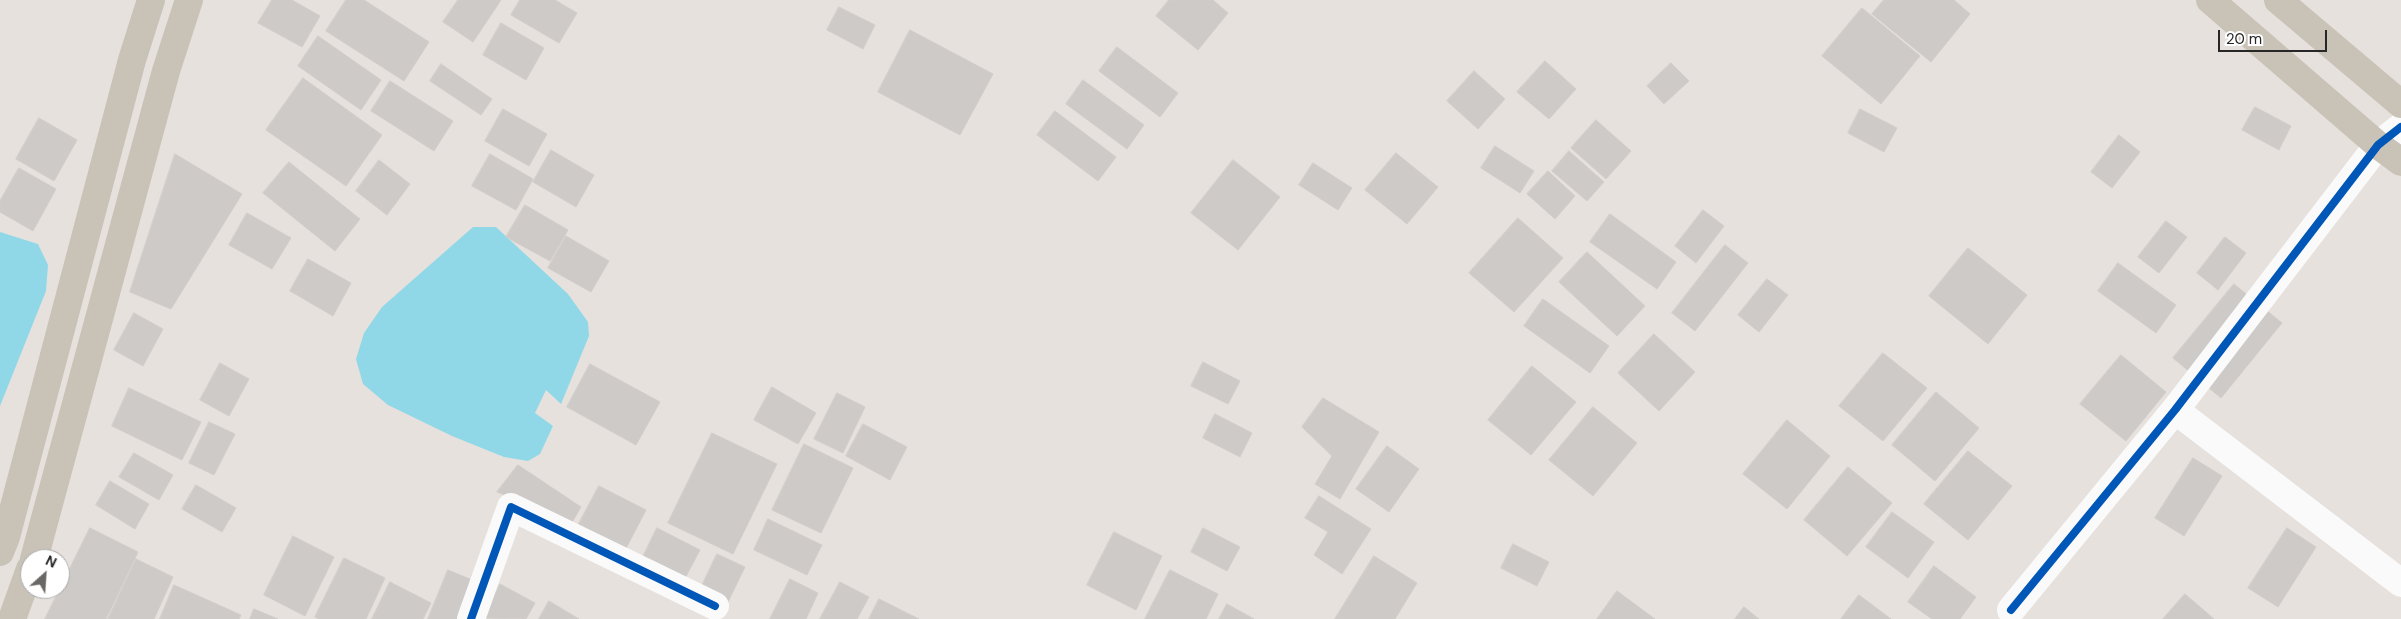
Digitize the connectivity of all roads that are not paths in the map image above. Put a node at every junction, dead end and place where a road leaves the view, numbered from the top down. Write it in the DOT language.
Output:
graph roads {
  1 [pos="151,0"];
  2 [pos="189,0"];
  3 [pos="2210,0"];
  4 [pos="2278,0"];
  5 [pos="2401,104"];
  6 [pos="2401,126"];
  7 [pos="2378,145"];
  8 [pos="2401,162"];
  9 [pos="2175,410"];
  10 [pos="37,549"];
  11 [pos="0,552"];
  12 [pos="2401,583"];
  13 [pos="20,597"];
  14 [pos="714,606"];
  15 [pos="2011,610"];
  16 [pos="12,619"];
  17 [pos="471,619"];
  1 -- 11 [label="main road"];
  2 -- 10 [label="main road"];
  3 -- 7 [label="main road"];
  4 -- 5 [label="main road"];
  6 -- 7 [label="street"];
  7 -- 8 [label="main road"];
  7 -- 9 [label="street"];
  9 -- 12 [label="street"];
  9 -- 15 [label="street"];
  13 -- 16 [label="main road"];
  14 -- 17 [label="street"];
}
